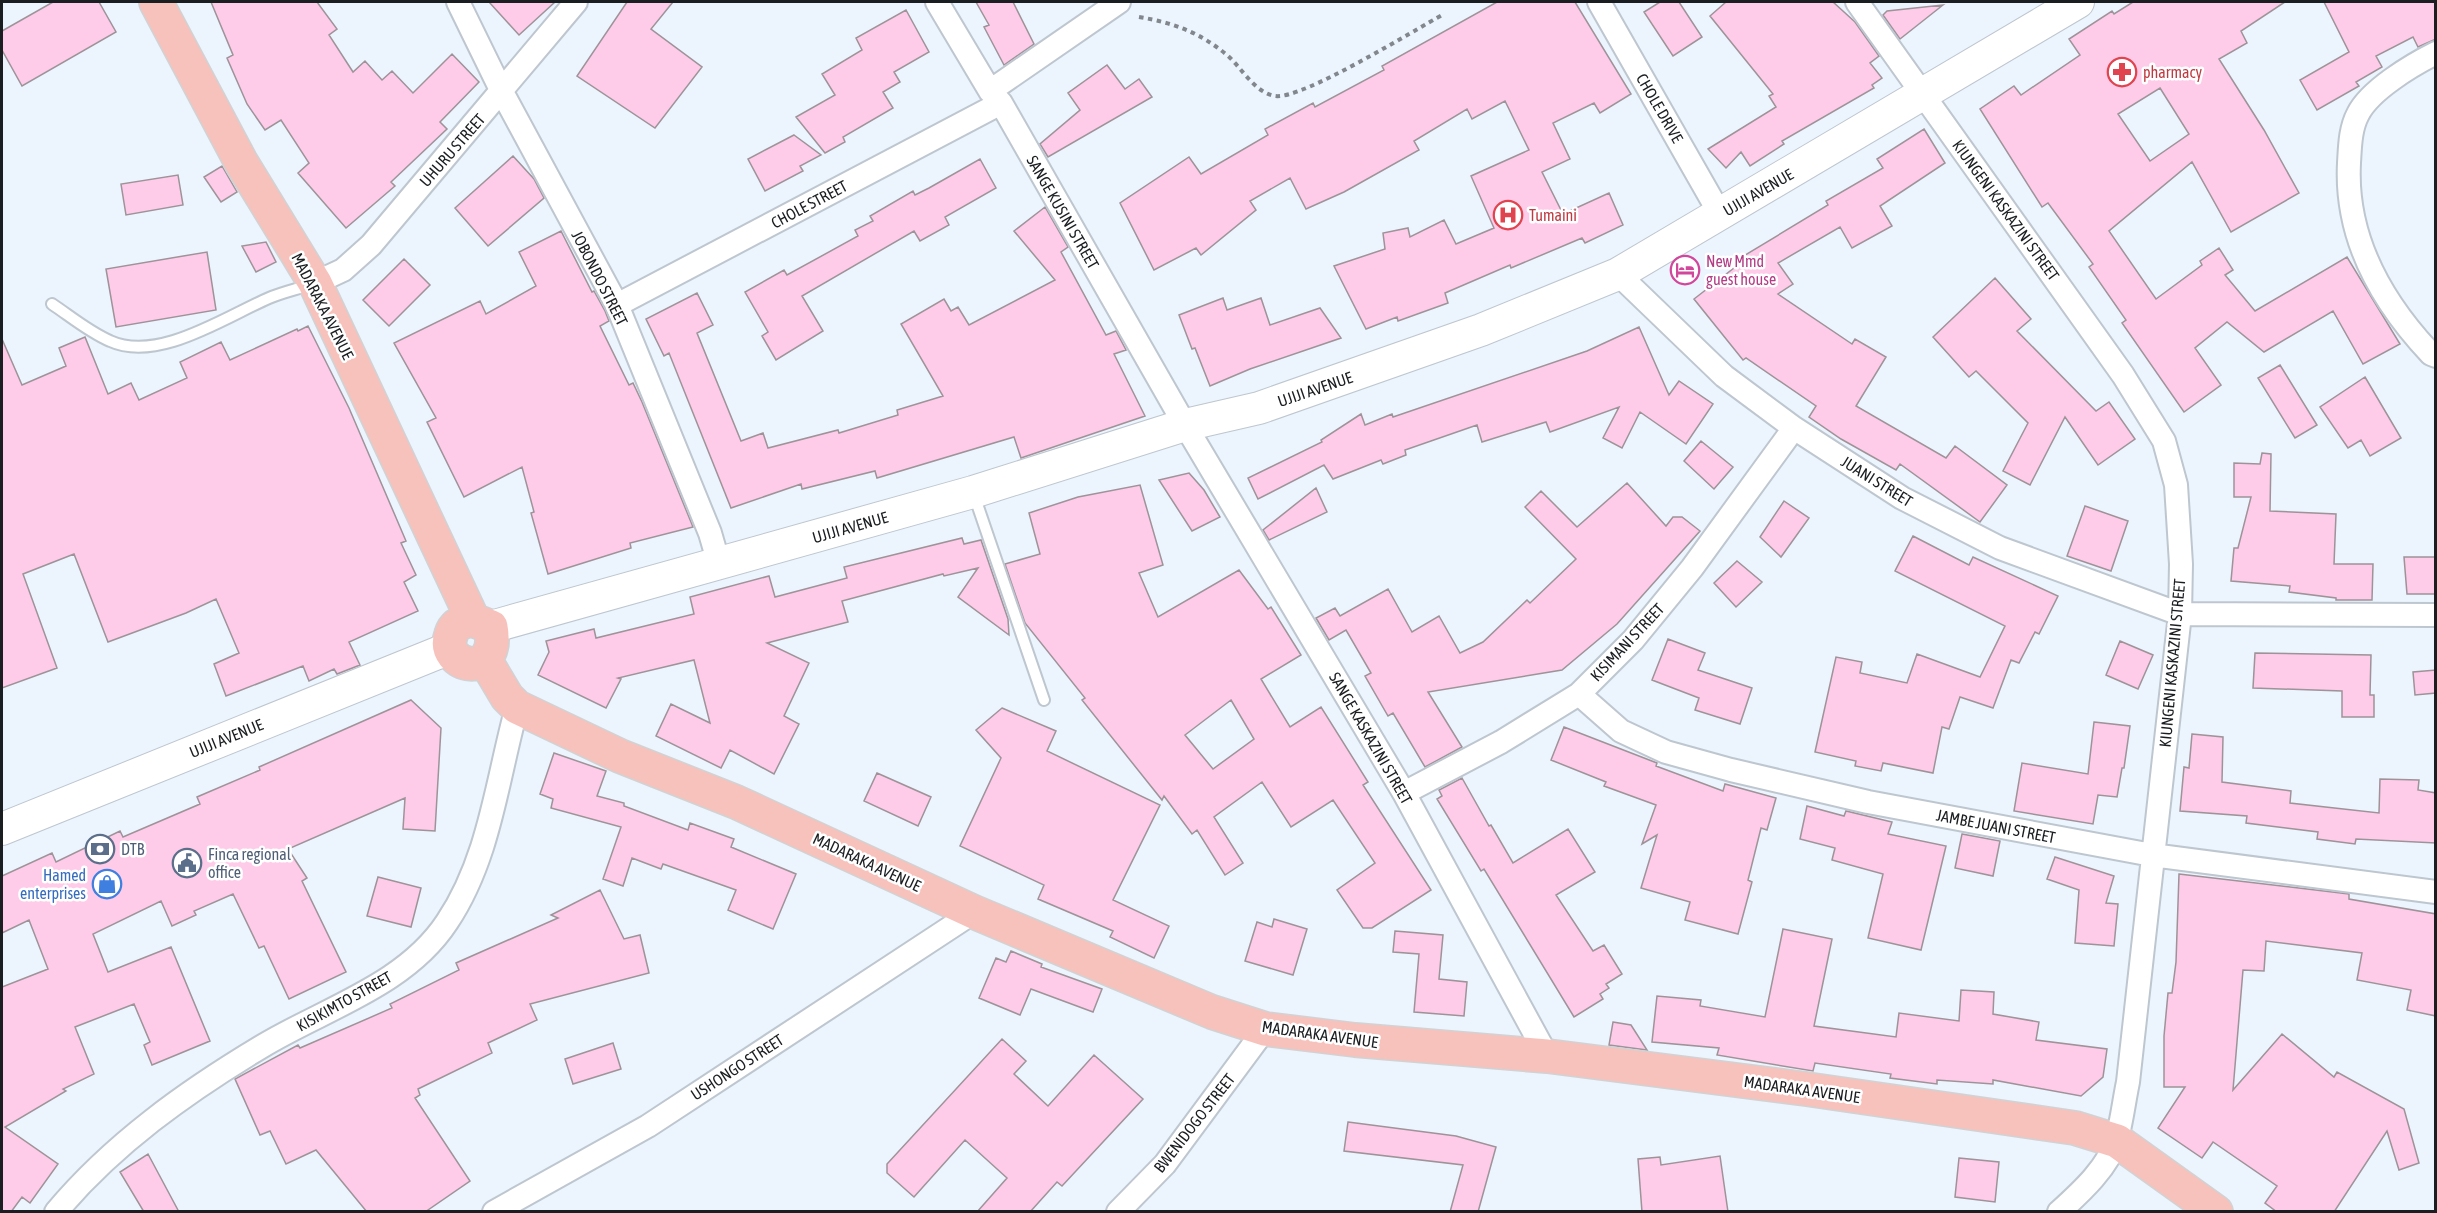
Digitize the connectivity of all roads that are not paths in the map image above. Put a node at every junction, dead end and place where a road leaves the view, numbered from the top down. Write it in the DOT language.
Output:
graph roads {
  1 [pos="156,2"];
  2 [pos="458,2"];
  3 [pos="576,2"];
  4 [pos="937,2"];
  5 [pos="1599,2"];
  6 [pos="1857,2"];
  7 [pos="2078,2"];
  8 [pos="1109,7"];
  9 [pos="2432,57"];
  10 [pos="502,92"];
  11 [pos="1923,95"];
  12 [pos="995,97"];
  13 [pos="1720,214"];
  14 [pos="1618,274"];
  15 [pos="315,283"];
  16 [pos="52,304"];
  17 [pos="617,305"];
  18 [pos="2436,356"];
  19 [pos="1185,425"];
  20 [pos="1794,428"];
  21 [pos="973,492"];
  22 [pos="719,564"];
  23 [pos="2180,614"];
  24 [pos="2436,615"];
  25 [pos="482,623"];
  26 [pos="450,648"];
  27 [pos="484,660"];
  28 [pos="1579,694"];
  29 [pos="1044,700"];
  30 [pos="517,707"];
  31 [pos="1404,793"];
  32 [pos="2,829"];
  33 [pos="2152,855"];
  34 [pos="2436,892"];
  35 [pos="974,912"];
  36 [pos="1265,1029"];
  37 [pos="1547,1056"];
  38 [pos="2117,1141"];
  39 [pos="56,1212"];
  40 [pos="494,1212"];
  41 [pos="1118,1212"];
  42 [pos="2059,1212"];
  43 [pos="2216,1212"];
  1 -- 15 [label="main road, MADARAKA AVENUE"];
  2 -- 10 [label="street, JOBONDO STREET"];
  3 -- 10 [label="street, UHURU STREET"];
  4 -- 12 [label="street, SANGE KUSINI STREET"];
  5 -- 13 [label="street, CHOLE DRIVE"];
  6 -- 11 [label="street, KIUNGENI KASKAZINI STREET"];
  7 -- 11 [label="main road, UJIJI AVENUE"];
  8 -- 12 [label="street, CHOLE STREET"];
  9 -- 18 [label="street"];
  10 -- 15 [label="street, UHURU STREET"];
  10 -- 17 [label="street, JOBONDO STREET"];
  11 -- 13 [label="main road, UJIJI AVENUE"];
  11 -- 23 [label="street, KIUNGENI KASKAZINI STREET"];
  12 -- 17 [label="street, CHOLE STREET"];
  12 -- 19 [label="street, SANGE KUSINI STREET"];
  13 -- 14 [label="main road, UJIJI AVENUE"];
  14 -- 19 [label="main road, UJIJI AVENUE"];
  14 -- 20 [label="street, JUANI STREET"];
  15 -- 16 [label="lane"];
  15 -- 25 [label="main road, MADARAKA AVENUE"];
  17 -- 22 [label="street, JOBONDO STREET"];
  19 -- 21 [label="main road, UJIJI AVENUE"];
  19 -- 31 [label="street, SANGE KASKAZINI STREET"];
  20 -- 23 [label="street, JUANI STREET"];
  20 -- 28 [label="street, KISIMANI STREET"];
  21 -- 22 [label="main road, UJIJI AVENUE"];
  21 -- 29 [label="lane"];
  22 -- 25 [label="main road, UJIJI AVENUE"];
  23 -- 24 [label="street, JUANI STREET"];
  23 -- 33 [label="street, KIUNGENI KASKAZINI STREET"];
  25 -- 26 [label="main road"];
  25 -- 27 [label="main road"];
  26 -- 27 [label="main road"];
  26 -- 32 [label="main road, UJIJI AVENUE"];
  27 -- 30 [label="main road, MADARAKA AVENUE"];
  28 -- 31 [label="street, KISIMANI STREET"];
  28 -- 33 [label="street, JAMBE JUANI STREET"];
  30 -- 35 [label="main road, MADARAKA AVENUE"];
  30 -- 39 [label="street, KISIKIMTO STREET"];
  31 -- 37 [label="street, SANGE KASKAZINI STREET"];
  33 -- 34 [label="street, JAMBE JUANI STREET"];
  33 -- 38 [label="street, KIUNGENI KASKAZINI STREET"];
  35 -- 36 [label="main road, MADARAKA AVENUE"];
  35 -- 40 [label="street, USHONGO STREET"];
  36 -- 37 [label="main road, MADARAKA AVENUE"];
  36 -- 41 [label="street, BWENIDOGO STREET"];
  37 -- 38 [label="main road, MADARAKA AVENUE"];
  38 -- 42 [label="street, KIUNGENI KASKAZINI STREET"];
  38 -- 43 [label="main road, MADARAKA AVENUE"];
}
